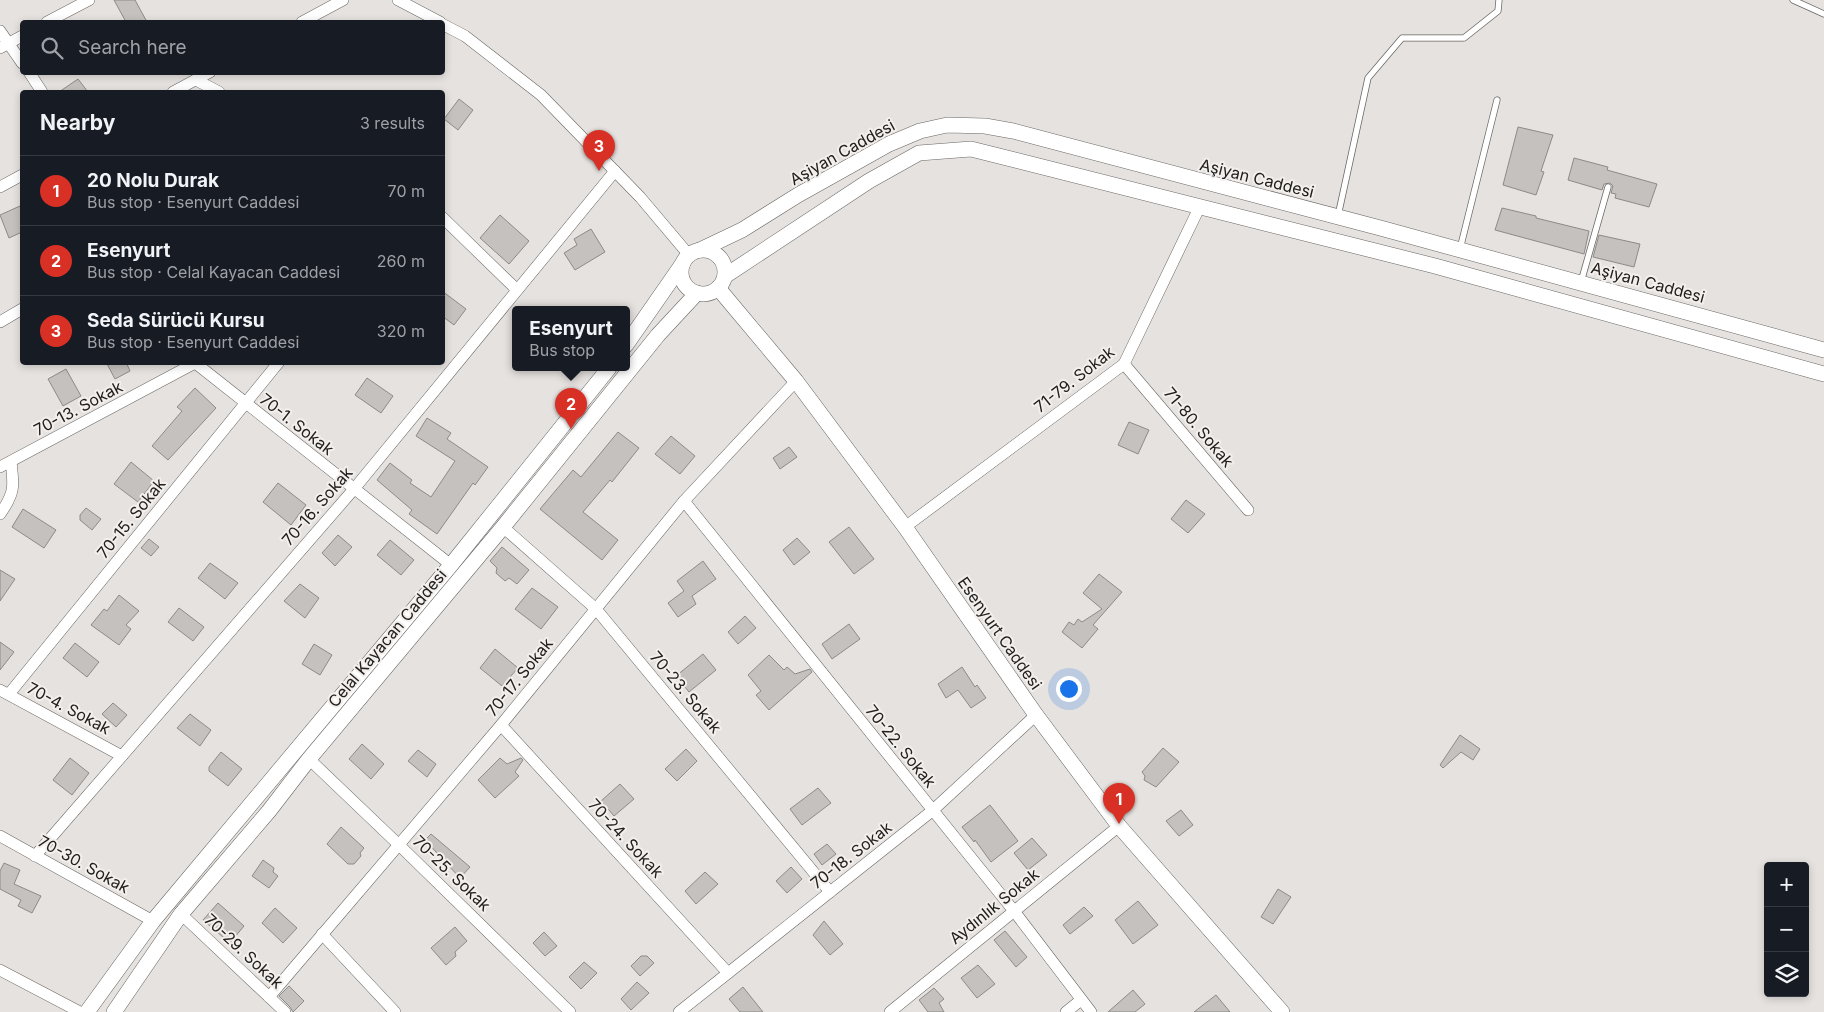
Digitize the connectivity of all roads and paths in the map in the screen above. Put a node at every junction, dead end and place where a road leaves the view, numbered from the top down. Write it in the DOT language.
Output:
graph roads {
  1 [pos="89,0"];
  2 [pos="343,0"];
  3 [pos="398,0"];
  4 [pos="1499,0"];
  5 [pos="1793,0"];
  6 [pos="1824,14"];
  7 [pos="51,20"];
  8 [pos="306,20"];
  9 [pos="435,20"];
  10 [pos="445,25"];
  11 [pos="0,31"];
  12 [pos="20,37"];
  13 [pos="5,46"];
  14 [pos="20,61"];
  15 [pos="31,75"];
  16 [pos="205,75"];
  17 [pos="196,80"];
  18 [pos="41,90"];
  19 [pos="177,90"];
  20 [pos="215,90"];
  21 [pos="1497,100"];
  22 [pos="615,171"];
  23 [pos="20,176"];
  24 [pos="0,187"];
  25 [pos="1608,187"];
  26 [pos="1200,206"];
  27 [pos="1338,217"];
  28 [pos="445,220"];
  29 [pos="1460,249"];
  30 [pos="691,256"];
  31 [pos="722,282"];
  32 [pos="1581,282"];
  33 [pos="517,290"];
  34 [pos="697,293"];
  35 [pos="20,310"];
  36 [pos="0,322"];
  37 [pos="630,340"];
  38 [pos="1824,350"];
  39 [pos="1124,364"];
  40 [pos="192,365"];
  41 [pos="198,365"];
  42 [pos="277,365"];
  43 [pos="630,370"];
  44 [pos="607,371"];
  45 [pos="629,371"];
  46 [pos="1824,374"];
  47 [pos="796,381"];
  48 [pos="245,404"];
  49 [pos="11,462"];
  50 [pos="0,468"];
  51 [pos="354,489"];
  52 [pos="684,501"];
  53 [pos="1248,510"];
  54 [pos="0,514"];
  55 [pos="502,527"];
  56 [pos="905,527"];
  57 [pos="451,565"];
  58 [pos="596,609"];
  59 [pos="4,692"];
  60 [pos="1036,715"];
  61 [pos="501,725"];
  62 [pos="122,756"];
  63 [pos="309,759"];
  64 [pos="932,810"];
  65 [pos="1119,826"];
  66 [pos="0,836"];
  67 [pos="398,844"];
  68 [pos="35,856"];
  69 [pos="830,892"];
  70 [pos="1014,911"];
  71 [pos="181,914"];
  72 [pos="153,921"];
  73 [pos="322,934"];
  74 [pos="0,970"];
  75 [pos="728,973"];
  76 [pos="269,997"];
  77 [pos="1081,1000"];
  78 [pos="80,1012"];
  79 [pos="88,1012"];
  80 [pos="114,1012"];
  81 [pos="285,1012"];
  82 [pos="395,1012"];
  83 [pos="570,1012"];
  84 [pos="679,1012"];
  85 [pos="890,1012"];
  86 [pos="1066,1012"];
  87 [pos="1091,1012"];
  88 [pos="1282,1012"];
  1 -- 7 [label="street"];
  2 -- 8 [label="street"];
  3 -- 9 [label="street"];
  4 -- 27 [label="lane"];
  5 -- 6 [label="lane"];
  10 -- 22 [label="street"];
  11 -- 13 [label="street"];
  12 -- 13 [label="street"];
  13 -- 14 [label="street"];
  15 -- 18 [label="street"];
  16 -- 17 [label="street"];
  17 -- 19 [label="street"];
  17 -- 20 [label="street"];
  21 -- 29 [label="lane"];
  22 -- 30 [label="street"];
  22 -- 33 [label="street, 70-16. Sokak"];
  23 -- 24 [label="street"];
  25 -- 32 [label="lane"];
  26 -- 31 [label="street"];
  26 -- 39 [label="street, 71-79. Sokak"];
  26 -- 46 [label="street"];
  27 -- 29 [label="street, Aşiyan Caddesi"];
  27 -- 30 [label="street, Aşiyan Caddesi"];
  28 -- 33 [label="street"];
  29 -- 32 [label="street, Aşiyan Caddesi"];
  30 -- 31 [label="street"];
  30 -- 34 [label="street"];
  30 -- 37 [label="street"];
  31 -- 34 [label="street"];
  31 -- 47 [label="street, Esenyurt Caddesi"];
  32 -- 38 [label="street, Aşiyan Caddesi"];
  33 -- 51 [label="street, 70-16. Sokak"];
  34 -- 43 [label="street, Celal Kayacan Caddesi"];
  35 -- 36 [label="street"];
  39 -- 53 [label="street, 71-80. Sokak"];
  39 -- 56 [label="street, 71-79. Sokak"];
  40 -- 49 [label="street, 70-13. Sokak"];
  41 -- 48 [label="street, 70-1. Sokak"];
  42 -- 48 [label="street, 70-15. Sokak"];
  44 -- 57 [label="street, Celal Kayacan Caddesi"];
  45 -- 55 [label="street, Celal Kayacan Caddesi"];
  47 -- 52 [label="street, 70-17. Sokak"];
  47 -- 56 [label="street, Esenyurt Caddesi"];
  48 -- 51 [label="street, 70-1. Sokak"];
  48 -- 59 [label="street, 70-15. Sokak"];
  49 -- 50 [label="street, 70-13. Sokak"];
  49 -- 54 [label="street"];
  51 -- 57 [label="street, 70-1. Sokak"];
  51 -- 62 [label="street, 70-16. Sokak"];
  52 -- 58 [label="street, 70-17. Sokak"];
  52 -- 64 [label="street, 70-22. Sokak"];
  55 -- 58 [label="street, 70-23. Sokak"];
  55 -- 63 [label="street, Celal Kayacan Caddesi"];
  56 -- 60 [label="street, Esenyurt Caddesi"];
  57 -- 72 [label="street, Celal Kayacan Caddesi"];
  58 -- 61 [label="street, 70-17. Sokak"];
  58 -- 69 [label="street, 70-23. Sokak"];
  59 -- 62 [label="street, 70-4. Sokak"];
  60 -- 64 [label="street, 70-18. Sokak"];
  60 -- 65 [label="street, Esenyurt Caddesi"];
  61 -- 67 [label="street, 70-17. Sokak"];
  61 -- 75 [label="street, 70-24. Sokak"];
  62 -- 68 [label="street, 70-16. Sokak"];
  63 -- 67 [label="street, 70-25. Sokak"];
  63 -- 71 [label="street, Celal Kayacan Caddesi"];
  64 -- 69 [label="street, 70-18. Sokak"];
  64 -- 70 [label="street, 70-22. Sokak"];
  65 -- 70 [label="street, Aydınlık Sokak"];
  65 -- 88 [label="street, Esenyurt Caddesi"];
  66 -- 68 [label="street, 70-30. Sokak"];
  67 -- 73 [label="street, 70-17. Sokak"];
  67 -- 83 [label="street, 70-25. Sokak"];
  68 -- 72 [label="street, 70-30. Sokak"];
  69 -- 75 [label="street, 70-18. Sokak"];
  70 -- 77 [label="street, 70-22. Sokak"];
  70 -- 85 [label="street, Aydınlık Sokak"];
  71 -- 76 [label="street, 70-29. Sokak"];
  71 -- 80 [label="street, Celal Kayacan Caddesi"];
  72 -- 79 [label="street, Celal Kayacan Caddesi"];
  73 -- 76 [label="street, 70-17. Sokak"];
  73 -- 82 [label="street"];
  74 -- 78 [label="street"];
  75 -- 84 [label="street, 70-18. Sokak"];
  76 -- 81 [label="street, 70-29. Sokak"];
  77 -- 86 [label="street"];
  77 -- 87 [label="street, 70-22. Sokak"];
}
